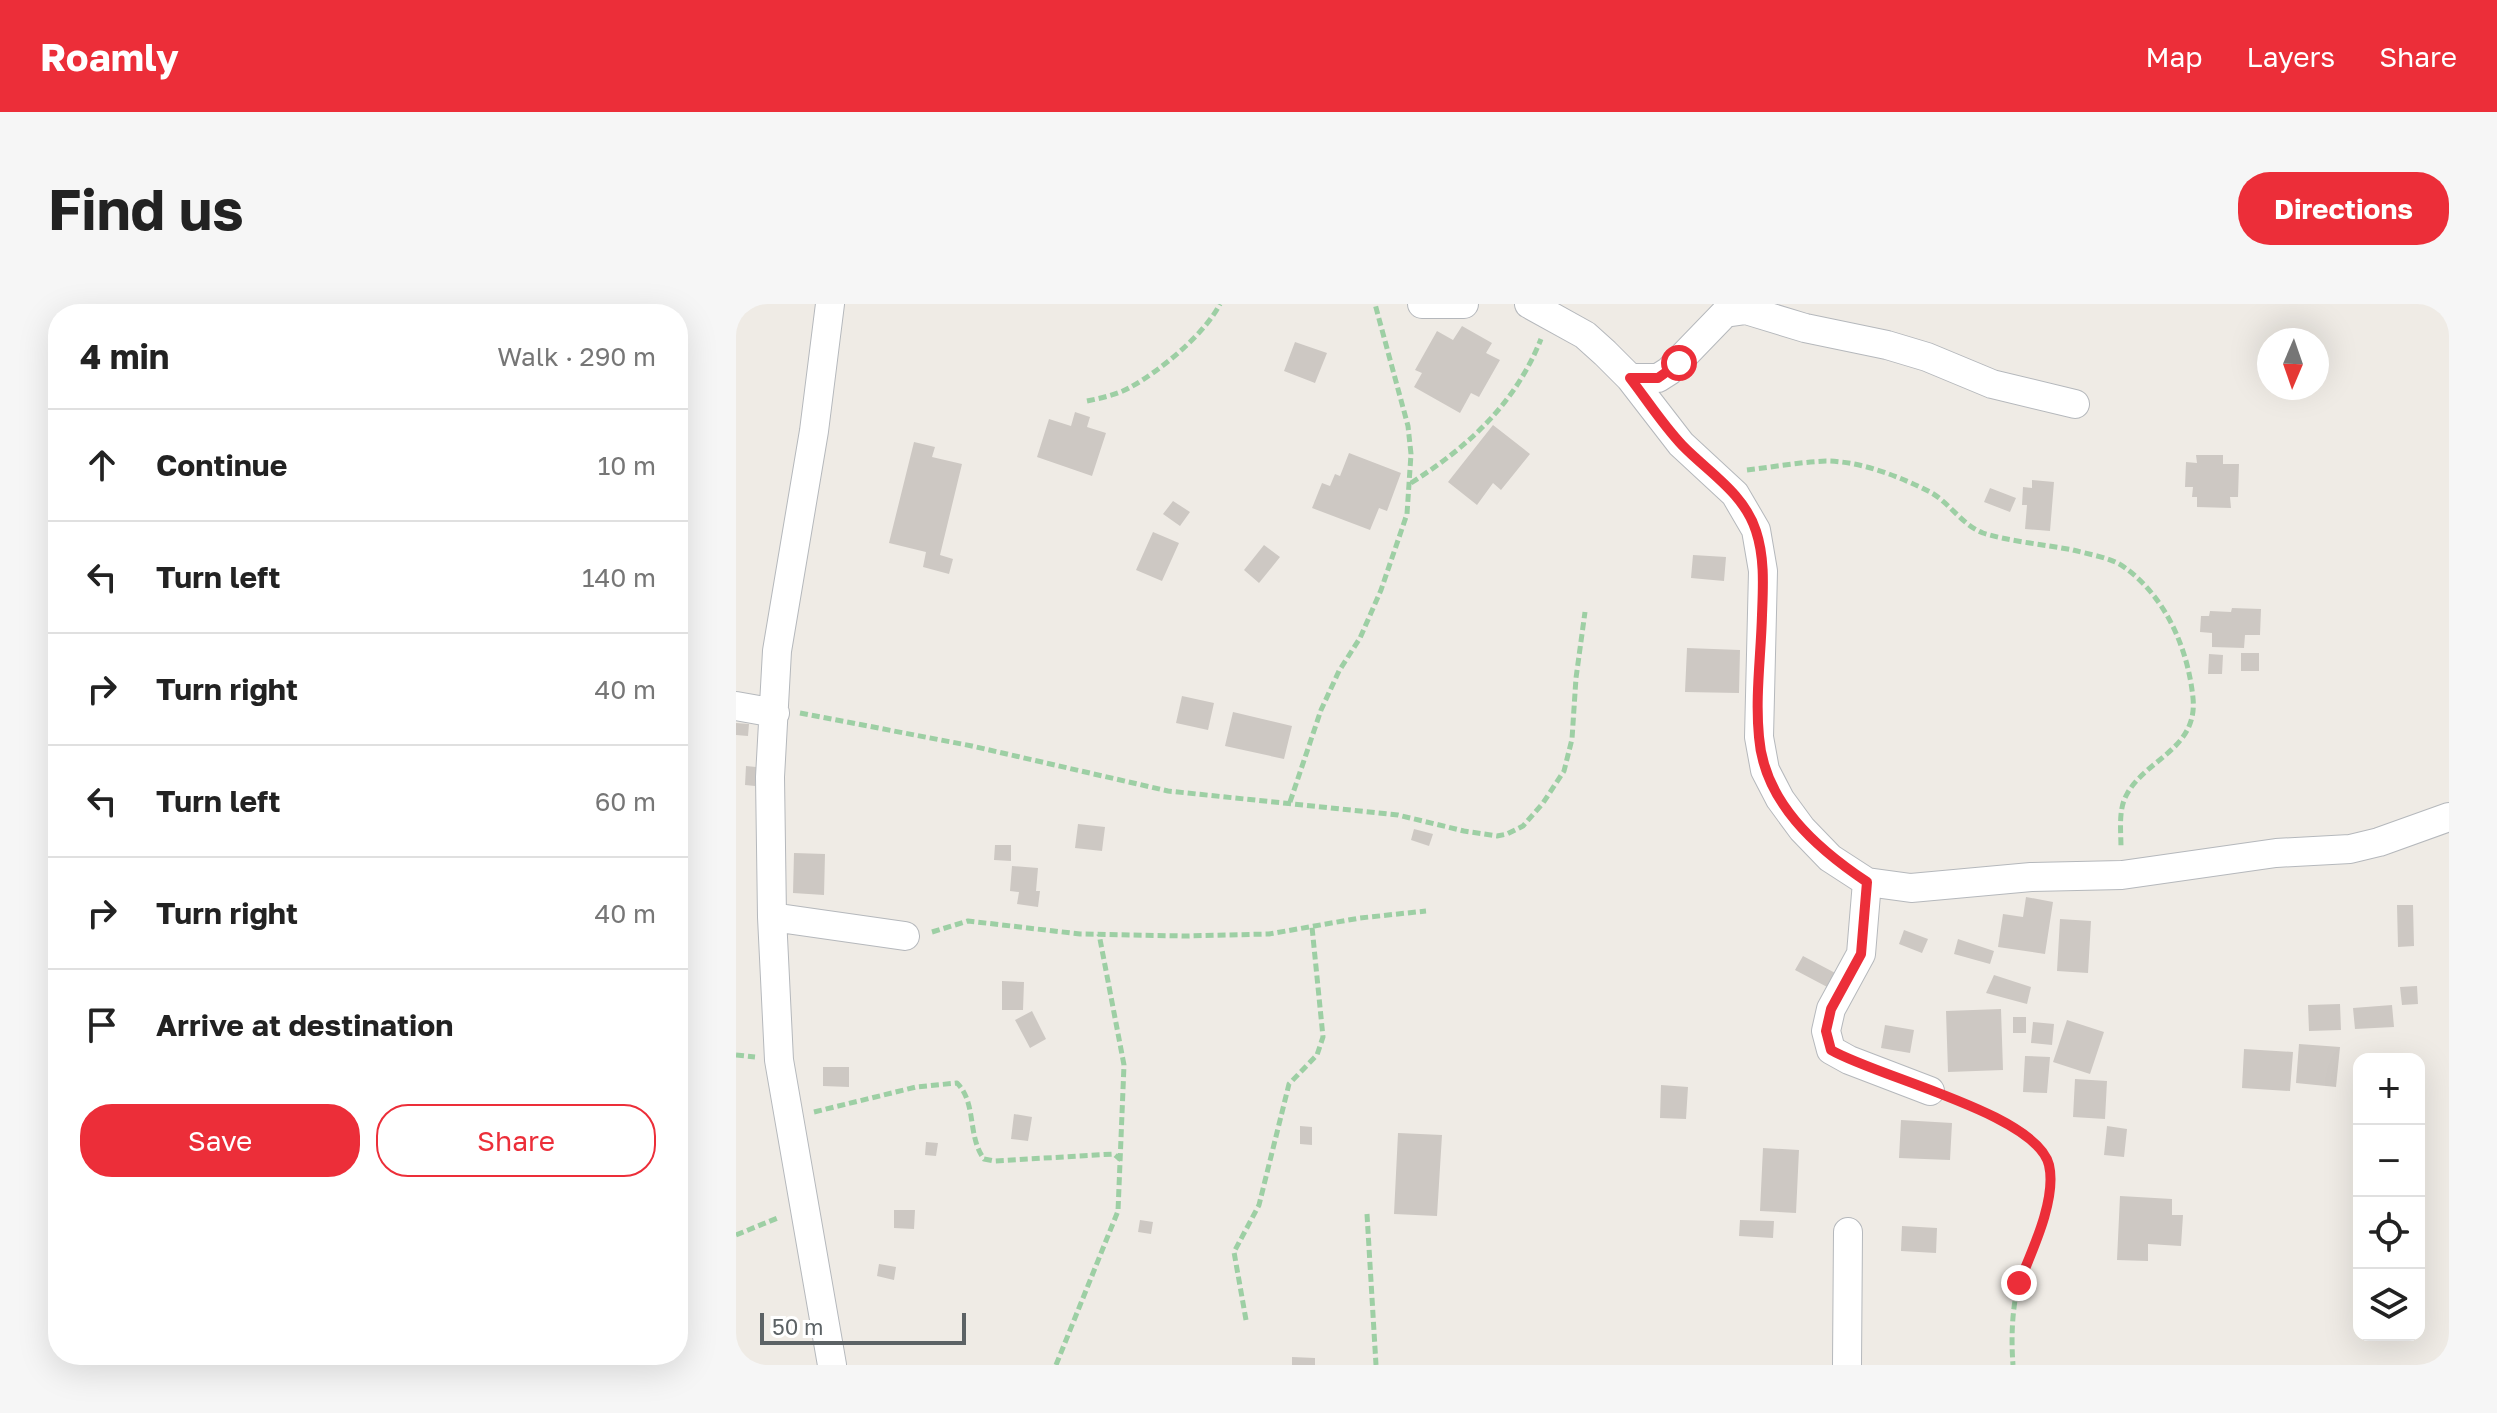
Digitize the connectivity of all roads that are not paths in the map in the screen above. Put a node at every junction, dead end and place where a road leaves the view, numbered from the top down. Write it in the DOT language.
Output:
graph roads {
  1 [pos="830,304"];
  2 [pos="1422,304"];
  3 [pos="1464,304"];
  4 [pos="1540,310"];
  5 [pos="1630,378"];
  6 [pos="2075,404"];
  7 [pos="736,706"];
  8 [pos="775,711"];
  9 [pos="2449,817"];
  10 [pos="1867,882"];
  11 [pos="772,917"];
  12 [pos="905,936"];
  13 [pos="1930,1091"];
  14 [pos="1848,1232"];
  15 [pos="832,1365"];
  16 [pos="1847,1365"];
  1 -- 8 [label="street"];
  2 -- 3 [label="street"];
  4 -- 5 [label="street"];
  5 -- 6 [label="street"];
  5 -- 10 [label="street"];
  7 -- 8 [label="street"];
  8 -- 11 [label="street"];
  9 -- 10 [label="street"];
  10 -- 13 [label="street"];
  11 -- 12 [label="street"];
  11 -- 15 [label="street"];
  14 -- 16 [label="street"];
}
